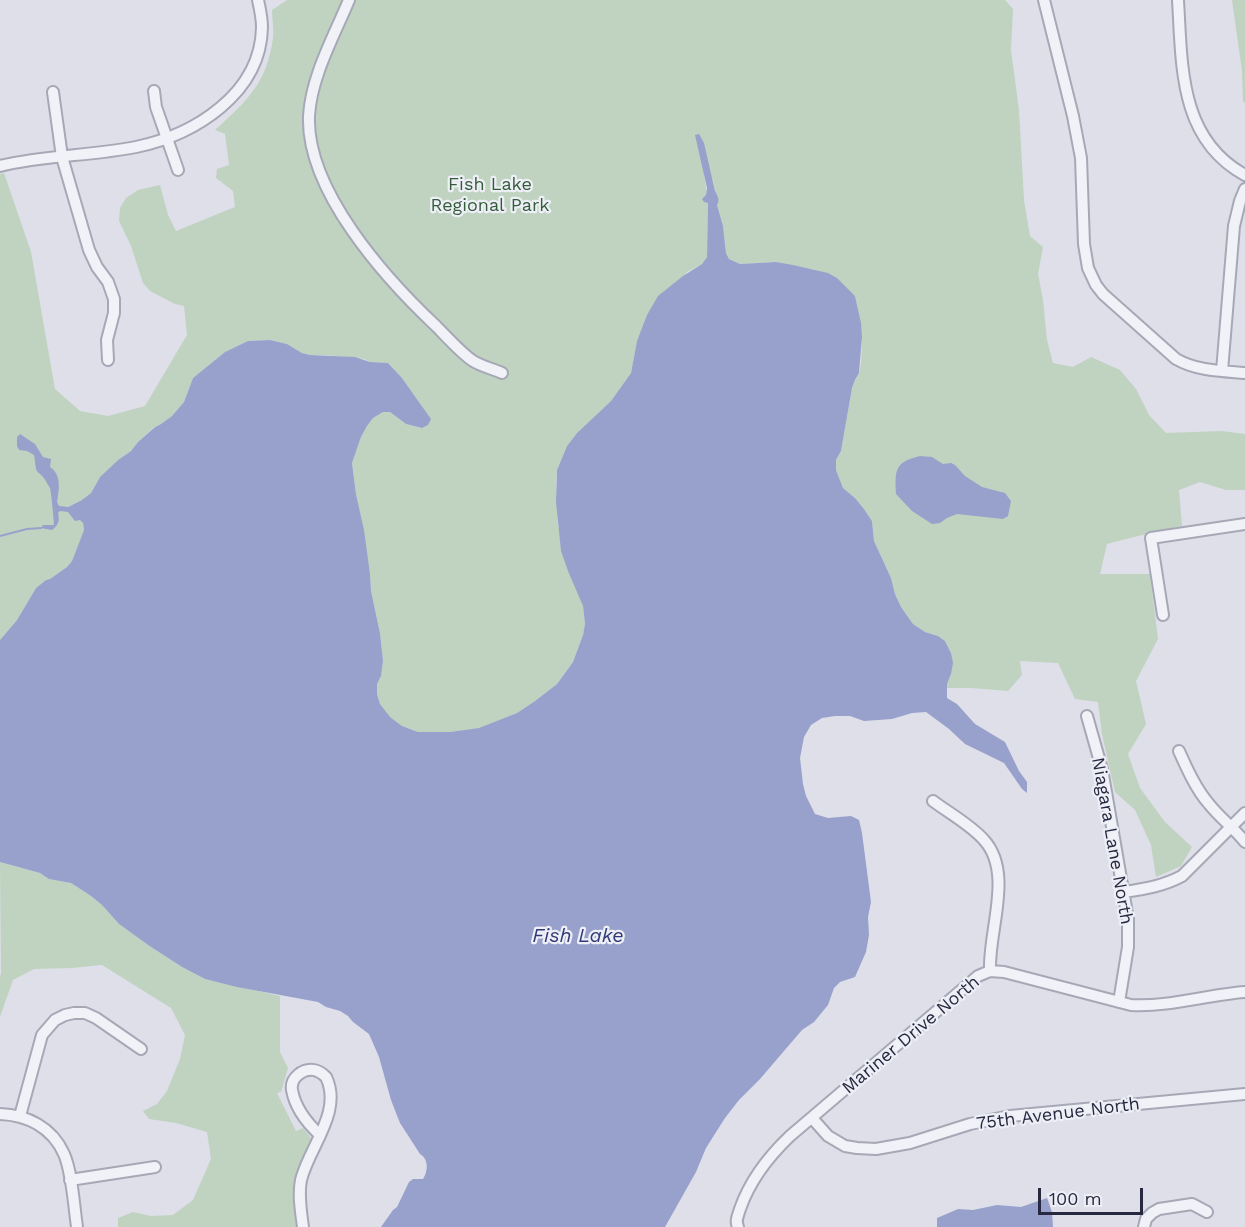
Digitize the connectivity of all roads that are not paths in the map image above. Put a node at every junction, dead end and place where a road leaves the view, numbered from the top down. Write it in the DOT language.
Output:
graph roads {
  1 [pos="258,0"];
  2 [pos="349,0"];
  3 [pos="1044,0"];
  4 [pos="1178,0"];
  5 [pos="154,91"];
  6 [pos="53,92"];
  7 [pos="166,138"];
  8 [pos="62,157"];
  9 [pos="0,166"];
  10 [pos="178,170"];
  11 [pos="1245,175"];
  12 [pos="1245,189"];
  13 [pos="108,360"];
  14 [pos="1222,371"];
  15 [pos="502,373"];
  16 [pos="1245,373"];
  17 [pos="1245,524"];
  18 [pos="1163,615"];
  19 [pos="1087,716"];
  20 [pos="1179,751"];
  21 [pos="933,801"];
  22 [pos="1245,813"];
  23 [pos="1231,826"];
  24 [pos="1245,842"];
  25 [pos="1124,892"];
  26 [pos="990,971"];
  27 [pos="1245,992"];
  28 [pos="1119,1002"];
  29 [pos="141,1049"];
  30 [pos="1245,1094"];
  31 [pos="0,1114"];
  32 [pos="20,1116"];
  33 [pos="812,1118"];
  34 [pos="320,1135"];
  35 [pos="155,1167"];
  36 [pos="70,1180"];
  37 [pos="1207,1212"];
  38 [pos="77,1227"];
  39 [pos="303,1227"];
  40 [pos="738,1227"];
  41 [pos="1144,1227"];
  1 -- 7 [label="street"];
  2 -- 15 [label="street"];
  3 -- 14 [label="street"];
  4 -- 11 [label="street"];
  5 -- 7 [label="street"];
  6 -- 8 [label="street"];
  7 -- 8 [label="street"];
  7 -- 10 [label="street"];
  8 -- 9 [label="street"];
  8 -- 13 [label="street"];
  12 -- 14 [label="street"];
  14 -- 16 [label="street"];
  17 -- 18 [label="street"];
  19 -- 25 [label="street, Niagara Lane North"];
  20 -- 23 [label="street"];
  21 -- 26 [label="street, Mariner Drive North"];
  22 -- 23 [label="street"];
  23 -- 24 [label="street"];
  23 -- 25 [label="street"];
  25 -- 28 [label="street, Niagara Lane North"];
  26 -- 28 [label="street"];
  26 -- 33 [label="street, Mariner Drive North"];
  27 -- 28 [label="street"];
  29 -- 32 [label="street"];
  30 -- 33 [label="street, 75th Avenue North"];
  31 -- 32 [label="street"];
  32 -- 36 [label="street"];
  33 -- 40 [label="street, Mariner Drive North"];
  34 -- 34 [label="street"];
  34 -- 39 [label="street"];
  35 -- 36 [label="street"];
  36 -- 38 [label="street"];
  37 -- 41 [label="street"];
}
